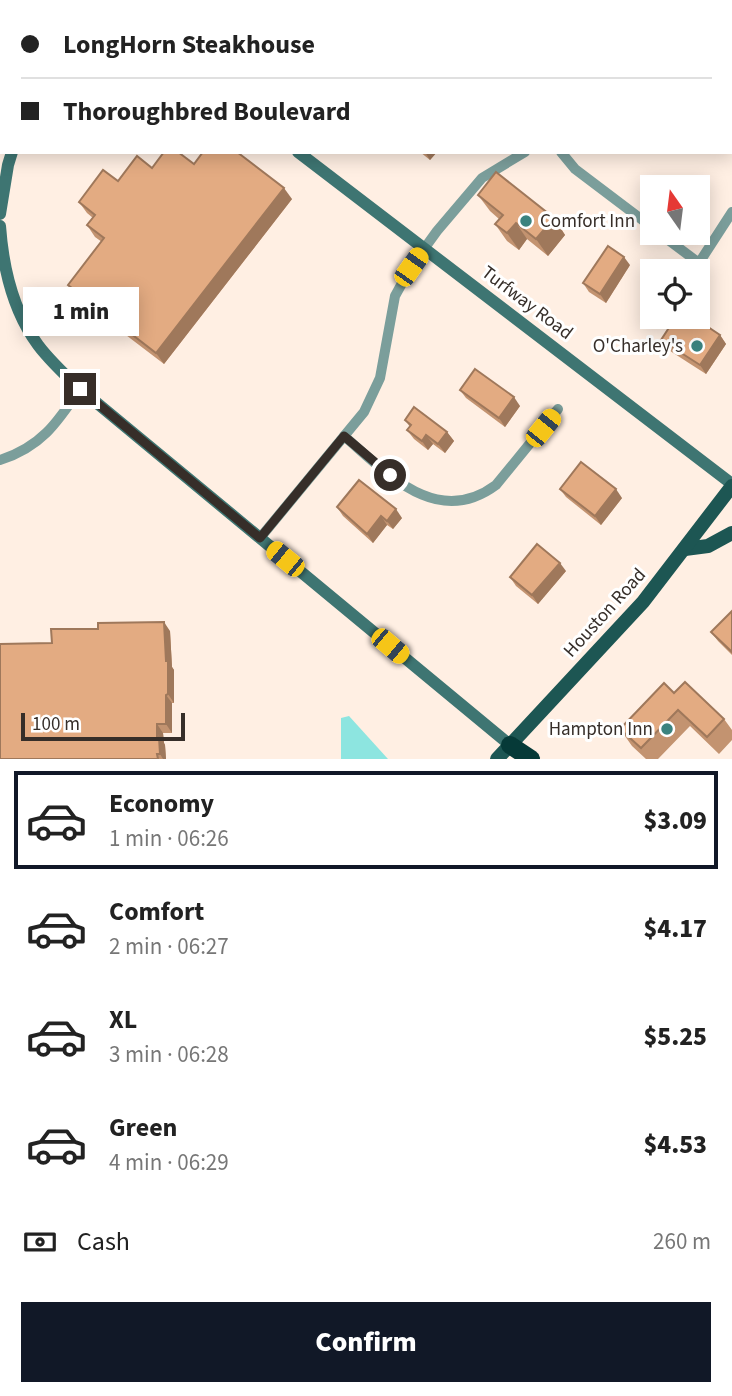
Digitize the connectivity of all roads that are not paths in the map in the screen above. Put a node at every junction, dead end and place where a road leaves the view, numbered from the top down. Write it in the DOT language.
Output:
graph roads {
  1 [pos="11,154"];
  2 [pos="301,154"];
  3 [pos="522,154"];
  4 [pos="563,154"];
  5 [pos="732,212"];
  6 [pos="0,214"];
  7 [pos="640,218"];
  8 [pos="0,226"];
  9 [pos="675,245"];
  10 [pos="424,249"];
  11 [pos="80,389"];
  12 [pos="558,410"];
  13 [pos="344,436"];
  14 [pos="0,460"];
  15 [pos="732,485"];
  16 [pos="732,533"];
  17 [pos="260,538"];
  18 [pos="685,549"];
  19 [pos="516,752"];
  20 [pos="497,759"];
  21 [pos="531,759"];
  1 -- 6 [label="main road"];
  2 -- 10 [label="main road, Turfway Road"];
  3 -- 10 [label="street"];
  4 -- 7 [label="street"];
  5 -- 9 [label="street"];
  8 -- 11 [label="main road"];
  10 -- 13 [label="street"];
  10 -- 15 [label="main road, Turfway Road"];
  11 -- 14 [label="street"];
  11 -- 17 [label="main road"];
  12 -- 13 [label="street"];
  13 -- 17 [label="street"];
  15 -- 18 [label="main road, Houston Road"];
  16 -- 18 [label="main road"];
  17 -- 19 [label="main road"];
  18 -- 19 [label="main road, Houston Road"];
  19 -- 20 [label="main road, Houston Road"];
  19 -- 21 [label="highway"];
}
